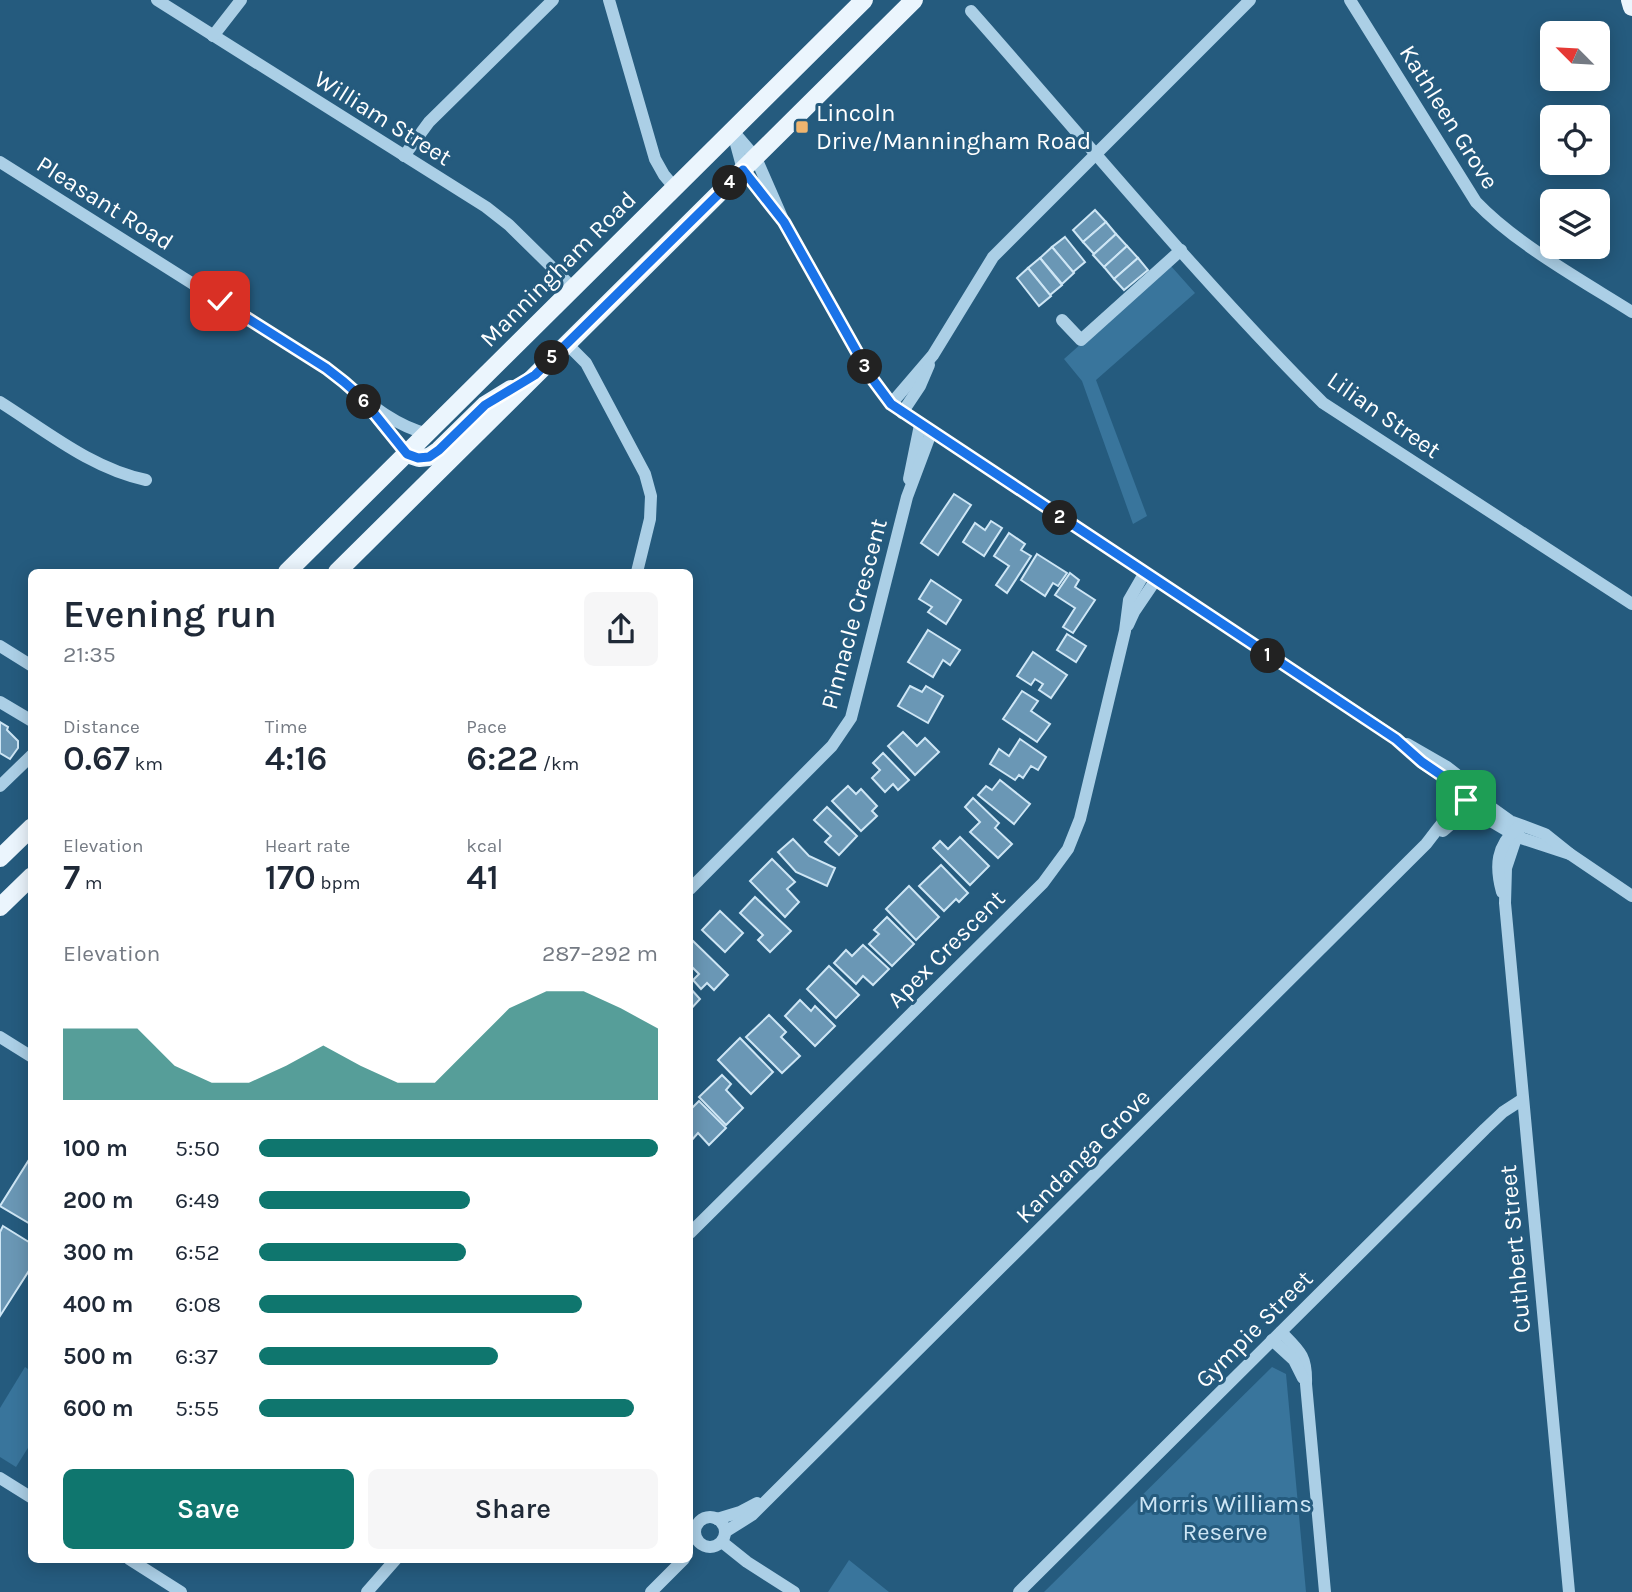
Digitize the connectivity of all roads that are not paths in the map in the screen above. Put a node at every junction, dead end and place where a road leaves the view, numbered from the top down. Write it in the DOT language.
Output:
graph roads {
  1 [pos="157,0"];
  2 [pos="241,0"];
  3 [pos="552,0"];
  4 [pos="609,0"];
  5 [pos="864,0"];
  6 [pos="914,0"];
  7 [pos="1250,0"];
  8 [pos="1350,0"];
  9 [pos="1630,0"];
  10 [pos="1632,7"];
  11 [pos="971,11"];
  12 [pos="213,36"];
  13 [pos="732,130"];
  14 [pos="1096,152"];
  15 [pos="404,156"];
  16 [pos="0,162"];
  17 [pos="749,164"];
  18 [pos="675,188"];
  19 [pos="1181,250"];
  20 [pos="573,288"];
  21 [pos="1632,312"];
  22 [pos="1062,320"];
  23 [pos="566,344"];
  24 [pos="933,355"];
  25 [pos="535,375"];
  26 [pos="361,397"];
  27 [pos="0,402"];
  28 [pos="891,404"];
  29 [pos="902,413"];
  30 [pos="920,425"];
  31 [pos="931,433"];
  32 [pos="428,434"];
  33 [pos="407,454"];
  34 [pos="146,480"];
  35 [pos="907,497"];
  36 [pos="290,569"];
  37 [pos="340,569"];
  38 [pos="638,569"];
  39 [pos="1150,577"];
  40 [pos="1632,604"];
  41 [pos="0,646"];
  42 [pos="28,664"];
  43 [pos="0,702"];
  44 [pos="28,719"];
  45 [pos="28,759"];
  46 [pos="0,786"];
  47 [pos="1469,802"];
  48 [pos="28,831"];
  49 [pos="1516,832"];
  50 [pos="0,858"];
  51 [pos="28,880"];
  52 [pos="693,886"];
  53 [pos="1632,896"];
  54 [pos="0,907"];
  55 [pos="0,1037"];
  56 [pos="28,1054"];
  57 [pos="1522,1100"];
  58 [pos="693,1230"];
  59 [pos="1277,1336"];
  60 [pos="0,1478"];
  61 [pos="28,1496"];
  62 [pos="770,1497"];
  63 [pos="717,1519"];
  64 [pos="693,1528"];
  65 [pos="723,1537"];
  66 [pos="705,1547"];
  67 [pos="693,1553"];
  68 [pos="134,1563"];
  69 [pos="392,1563"];
  70 [pos="669,1563"];
  71 [pos="680,1563"];
  72 [pos="652,1590"];
  73 [pos="181,1592"];
  74 [pos="367,1592"];
  75 [pos="794,1592"];
  76 [pos="1019,1592"];
  77 [pos="1325,1592"];
  78 [pos="1569,1592"];
  1 -- 12 [label="street, William Street"];
  2 -- 12 [label="street"];
  3 -- 15 [label="street"];
  4 -- 18 [label="street"];
  5 -- 13 [label="main road, Manningham Road"];
  6 -- 17 [label="main road"];
  7 -- 14 [label="street"];
  8 -- 21 [label="street, Kathleen Grove"];
  9 -- 10 [label="main road"];
  11 -- 14 [label="street, Lilian Street"];
  12 -- 15 [label="street, William Street"];
  13 -- 17 [label="street"];
  13 -- 18 [label="main road, Manningham Road"];
  14 -- 19 [label="street, Lilian Street"];
  14 -- 24 [label="street"];
  15 -- 20 [label="street, William Street"];
  16 -- 26 [label="street, Pleasant Road"];
  17 -- 23 [label="main road"];
  17 -- 28 [label="street"];
  18 -- 20 [label="main road, Manningham Road"];
  19 -- 22 [label="street"];
  19 -- 40 [label="street, Lilian Street"];
  20 -- 32 [label="main road, Manningham Road"];
  23 -- 25 [label="main road"];
  23 -- 38 [label="street"];
  24 -- 28 [label="street"];
  24 -- 29 [label="street"];
  25 -- 33 [label="main road"];
  25 -- 37 [label="main road"];
  26 -- 32 [label="street, Pleasant Road"];
  26 -- 33 [label="street, Pleasant Road"];
  27 -- 34 [label="street"];
  28 -- 29 [label="street"];
  29 -- 30 [label="street"];
  30 -- 31 [label="street"];
  30 -- 35 [label="street, Pinnacle Crescent"];
  31 -- 35 [label="street, Pinnacle Crescent"];
  31 -- 39 [label="street"];
  32 -- 33 [label="main road, Manningham Road"];
  33 -- 36 [label="main road, Manningham Road"];
  35 -- 52 [label="street, Pinnacle Crescent"];
  39 -- 47 [label="street"];
  39 -- 58 [label="street, Apex Crescent"];
  41 -- 42 [label="street"];
  43 -- 44 [label="street"];
  45 -- 46 [label="street"];
  47 -- 49 [label="street"];
  47 -- 62 [label="street, Kandanga Grove"];
  48 -- 50 [label="main road"];
  49 -- 53 [label="street"];
  49 -- 57 [label="street, Cuthbert Street"];
  51 -- 54 [label="main road"];
  55 -- 56 [label="street"];
  57 -- 59 [label="street, Gympie Street"];
  57 -- 78 [label="street, Cuthbert Street"];
  59 -- 76 [label="street, Gympie Street"];
  59 -- 77 [label="street"];
  60 -- 61 [label="street"];
  62 -- 63 [label="street, Kandanga Grove"];
  62 -- 65 [label="street, Kandanga Grove"];
  63 -- 64 [label="street"];
  63 -- 65 [label="street"];
  64 -- 66 [label="street"];
  65 -- 66 [label="street"];
  65 -- 75 [label="street"];
  66 -- 67 [label="street"];
  68 -- 73 [label="street"];
  69 -- 74 [label="street"];
  70 -- 72 [label="street"];
  71 -- 72 [label="street"];
}
